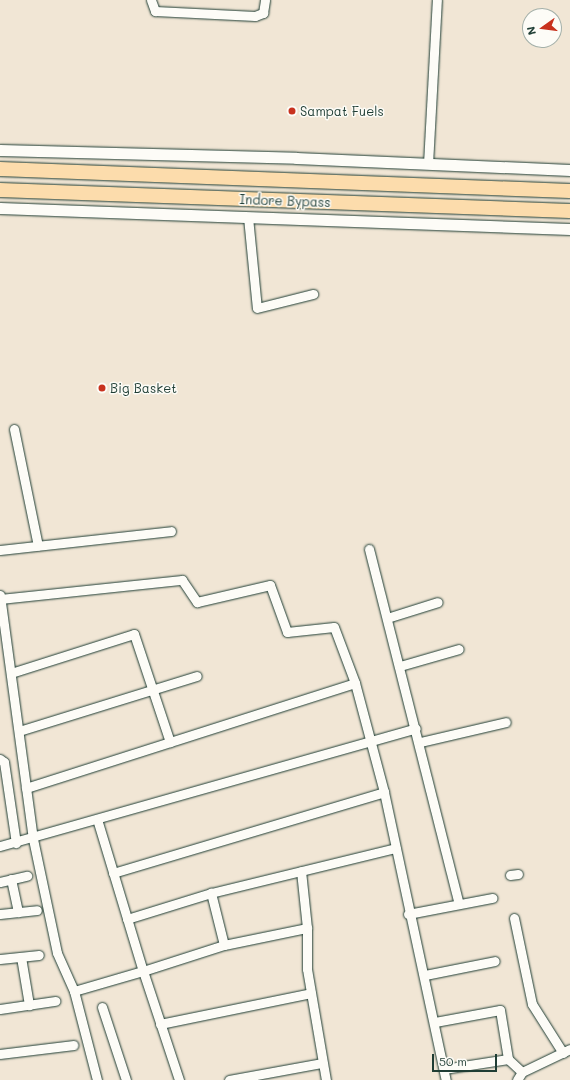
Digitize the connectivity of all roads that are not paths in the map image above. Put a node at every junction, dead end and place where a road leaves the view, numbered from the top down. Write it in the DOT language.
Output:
graph roads {
  1 [pos="151,0"];
  2 [pos="265,0"];
  3 [pos="437,0"];
  4 [pos="0,150"];
  5 [pos="428,164"];
  6 [pos="0,169"];
  7 [pos="570,170"];
  8 [pos="0,190"];
  9 [pos="570,191"];
  10 [pos="0,208"];
  11 [pos="570,211"];
  12 [pos="248,217"];
  13 [pos="570,229"];
  14 [pos="314,294"];
  15 [pos="14,429"];
  16 [pos="170,531"];
  17 [pos="38,546"];
  18 [pos="369,549"];
  19 [pos="0,550"];
  20 [pos="0,595"];
  21 [pos="0,598"];
  22 [pos="438,602"];
  23 [pos="387,618"];
  24 [pos="459,649"];
  25 [pos="400,666"];
  26 [pos="11,673"];
  27 [pos="198,676"];
  28 [pos="355,682"];
  29 [pos="152,688"];
  30 [pos="506,722"];
  31 [pos="416,728"];
  32 [pos="18,731"];
  33 [pos="370,740"];
  34 [pos="170,742"];
  35 [pos="420,742"];
  36 [pos="0,759"];
  37 [pos="26,788"];
  38 [pos="384,792"];
  39 [pos="97,819"];
  40 [pos="33,839"];
  41 [pos="16,843"];
  42 [pos="0,846"];
  43 [pos="396,848"];
  44 [pos="301,871"];
  45 [pos="114,873"];
  46 [pos="27,876"];
  47 [pos="11,879"];
  48 [pos="0,882"];
  49 [pos="211,893"];
  50 [pos="492,898"];
  51 [pos="459,904"];
  52 [pos="37,910"];
  53 [pos="18,912"];
  54 [pos="0,914"];
  55 [pos="408,914"];
  56 [pos="514,918"];
  57 [pos="127,919"];
  58 [pos="307,928"];
  59 [pos="224,945"];
  60 [pos="39,955"];
  61 [pos="21,957"];
  62 [pos="0,959"];
  63 [pos="495,961"];
  64 [pos="143,971"];
  65 [pos="425,975"];
  66 [pos="74,991"];
  67 [pos="311,993"];
  68 [pos="55,1001"];
  69 [pos="29,1005"];
  70 [pos="102,1007"];
  71 [pos="0,1009"];
  72 [pos="435,1022"];
  73 [pos="160,1024"];
  74 [pos="73,1046"];
  75 [pos="567,1051"];
  76 [pos="0,1054"];
  77 [pos="508,1059"];
  78 [pos="322,1063"];
  79 [pos="444,1069"];
  80 [pos="520,1076"];
  81 [pos="97,1080"];
  82 [pos="126,1080"];
  83 [pos="179,1080"];
  84 [pos="229,1080"];
  85 [pos="326,1080"];
  86 [pos="446,1080"];
  1 -- 2 [label="street"];
  3 -- 5 [label="street"];
  4 -- 5 [label="street"];
  5 -- 7 [label="street"];
  6 -- 9 [label="highway, Indore Bypass"];
  8 -- 11 [label="highway, Indore Bypass"];
  10 -- 12 [label="street"];
  12 -- 13 [label="street"];
  12 -- 14 [label="street"];
  15 -- 17 [label="street"];
  16 -- 17 [label="street"];
  17 -- 19 [label="street"];
  18 -- 23 [label="street"];
  20 -- 21 [label="street"];
  21 -- 26 [label="street"];
  21 -- 28 [label="street"];
  22 -- 23 [label="street"];
  23 -- 25 [label="street"];
  24 -- 25 [label="street"];
  25 -- 31 [label="street"];
  26 -- 29 [label="street"];
  26 -- 32 [label="street"];
  27 -- 29 [label="street"];
  28 -- 33 [label="street"];
  28 -- 34 [label="street"];
  29 -- 32 [label="street"];
  29 -- 34 [label="street"];
  30 -- 35 [label="street"];
  31 -- 33 [label="street"];
  31 -- 35 [label="street"];
  32 -- 37 [label="street"];
  33 -- 38 [label="street"];
  33 -- 39 [label="street"];
  34 -- 37 [label="street"];
  35 -- 51 [label="street"];
  36 -- 41 [label="street"];
  37 -- 40 [label="street"];
  38 -- 43 [label="street"];
  38 -- 45 [label="street"];
  39 -- 40 [label="street"];
  39 -- 45 [label="street"];
  40 -- 41 [label="street"];
  40 -- 66 [label="street"];
  41 -- 42 [label="street"];
  43 -- 44 [label="street"];
  43 -- 55 [label="street"];
  44 -- 49 [label="street"];
  44 -- 58 [label="street"];
  45 -- 57 [label="street"];
  46 -- 47 [label="street"];
  47 -- 48 [label="street"];
  47 -- 53 [label="street"];
  49 -- 57 [label="street"];
  49 -- 59 [label="street"];
  50 -- 51 [label="street"];
  51 -- 55 [label="street"];
  52 -- 53 [label="street"];
  53 -- 54 [label="street"];
  55 -- 65 [label="street"];
  56 -- 75 [label="street"];
  57 -- 64 [label="street"];
  58 -- 59 [label="street"];
  58 -- 67 [label="street"];
  59 -- 64 [label="street"];
  60 -- 61 [label="street"];
  61 -- 62 [label="street"];
  61 -- 69 [label="street"];
  63 -- 65 [label="street"];
  64 -- 66 [label="street"];
  64 -- 73 [label="street"];
  65 -- 72 [label="street"];
  66 -- 81 [label="street"];
  67 -- 73 [label="street"];
  67 -- 78 [label="street"];
  68 -- 69 [label="street"];
  69 -- 71 [label="street"];
  70 -- 82 [label="street"];
  72 -- 77 [label="street"];
  72 -- 79 [label="street"];
  73 -- 83 [label="street"];
  74 -- 76 [label="street"];
  75 -- 80 [label="street"];
  77 -- 79 [label="street"];
  77 -- 80 [label="street"];
  78 -- 84 [label="street"];
  78 -- 85 [label="street"];
  79 -- 86 [label="street"];
}
